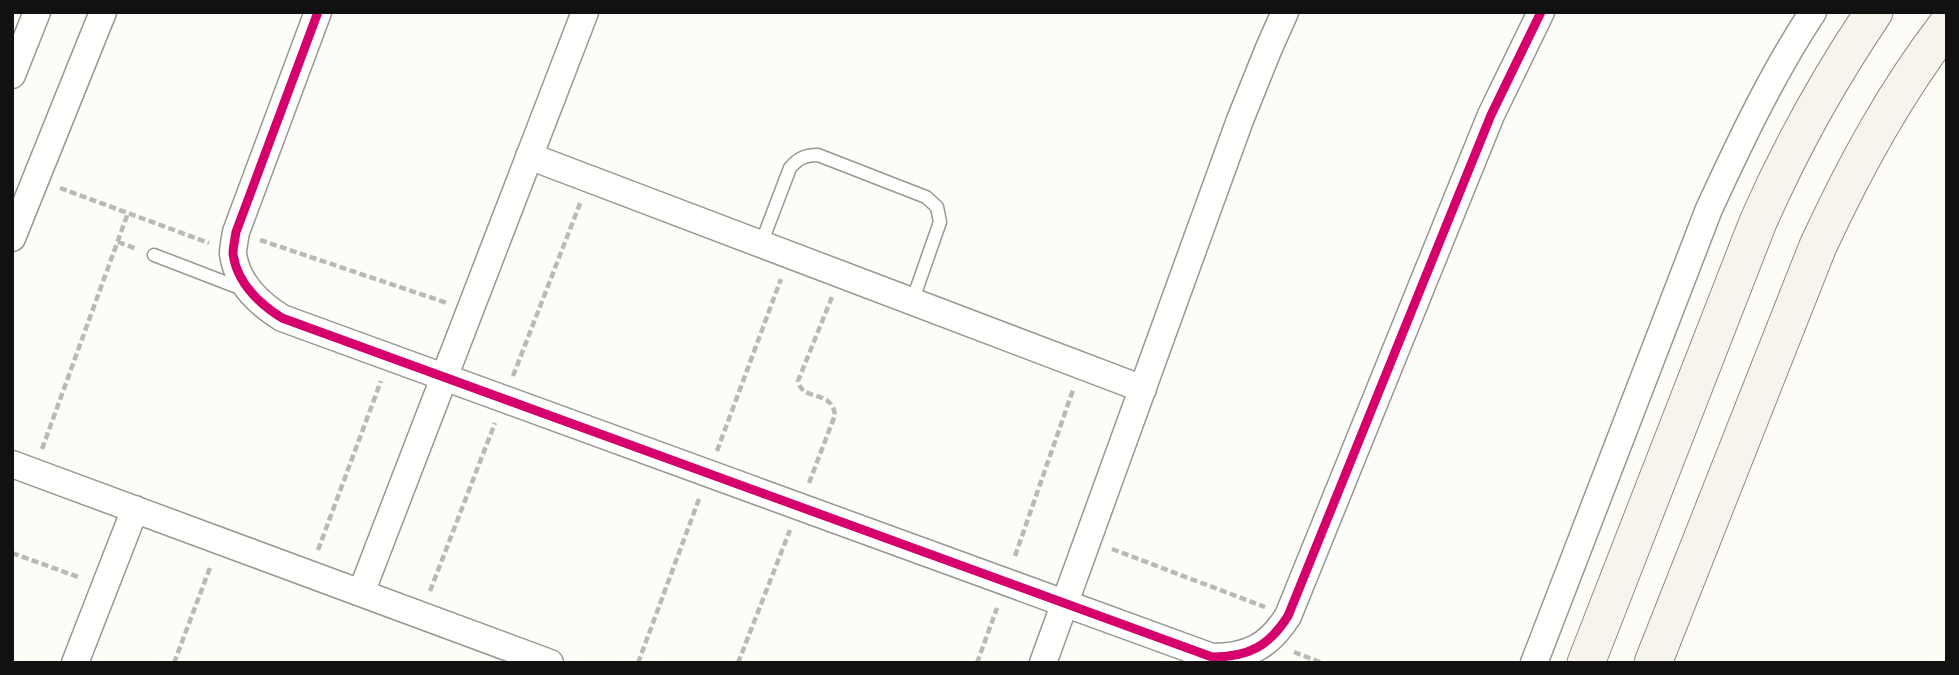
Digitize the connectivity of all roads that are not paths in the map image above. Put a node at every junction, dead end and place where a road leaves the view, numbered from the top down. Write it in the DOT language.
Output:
graph roads {
  1 [pos="37,12"];
  2 [pos="103,12"];
  3 [pos="318,12"];
  4 [pos="585,12"];
  5 [pos="1286,12"];
  6 [pos="1541,12"];
  7 [pos="1813,12"];
  8 [pos="1874,12"];
  9 [pos="1947,25"];
  10 [pos="12,75"];
  11 [pos="529,156"];
  12 [pos="12,238"];
  13 [pos="761,244"];
  14 [pos="154,255"];
  15 [pos="249,291"];
  16 [pos="912,302"];
  17 [pos="444,377"];
  18 [pos="1143,389"];
  19 [pos="23,468"];
  20 [pos="135,509"];
  21 [pos="361,593"];
  22 [pos="1065,603"];
  23 [pos="1235,660"];
  24 [pos="75,663"];
  25 [pos="550,663"];
  26 [pos="1043,663"];
  27 [pos="1534,663"];
  28 [pos="1586,663"];
  29 [pos="1653,663"];
  1 -- 10 [label="street"];
  2 -- 12 [label="street"];
  3 -- 15 [label="street"];
  4 -- 11 [label="street"];
  5 -- 18 [label="street"];
  6 -- 23 [label="street"];
  7 -- 27 [label="street"];
  8 -- 28 [label="street"];
  9 -- 29 [label="street"];
  11 -- 13 [label="street"];
  11 -- 17 [label="street"];
  13 -- 16 [label="street"];
  13 -- 16 [label="lane"];
  14 -- 15 [label="lane"];
  15 -- 17 [label="street"];
  16 -- 18 [label="street"];
  17 -- 21 [label="street"];
  17 -- 22 [label="street"];
  18 -- 22 [label="street"];
  19 -- 20 [label="street"];
  20 -- 21 [label="street"];
  20 -- 24 [label="street"];
  21 -- 25 [label="street"];
  22 -- 23 [label="street"];
  22 -- 26 [label="street"];
}
